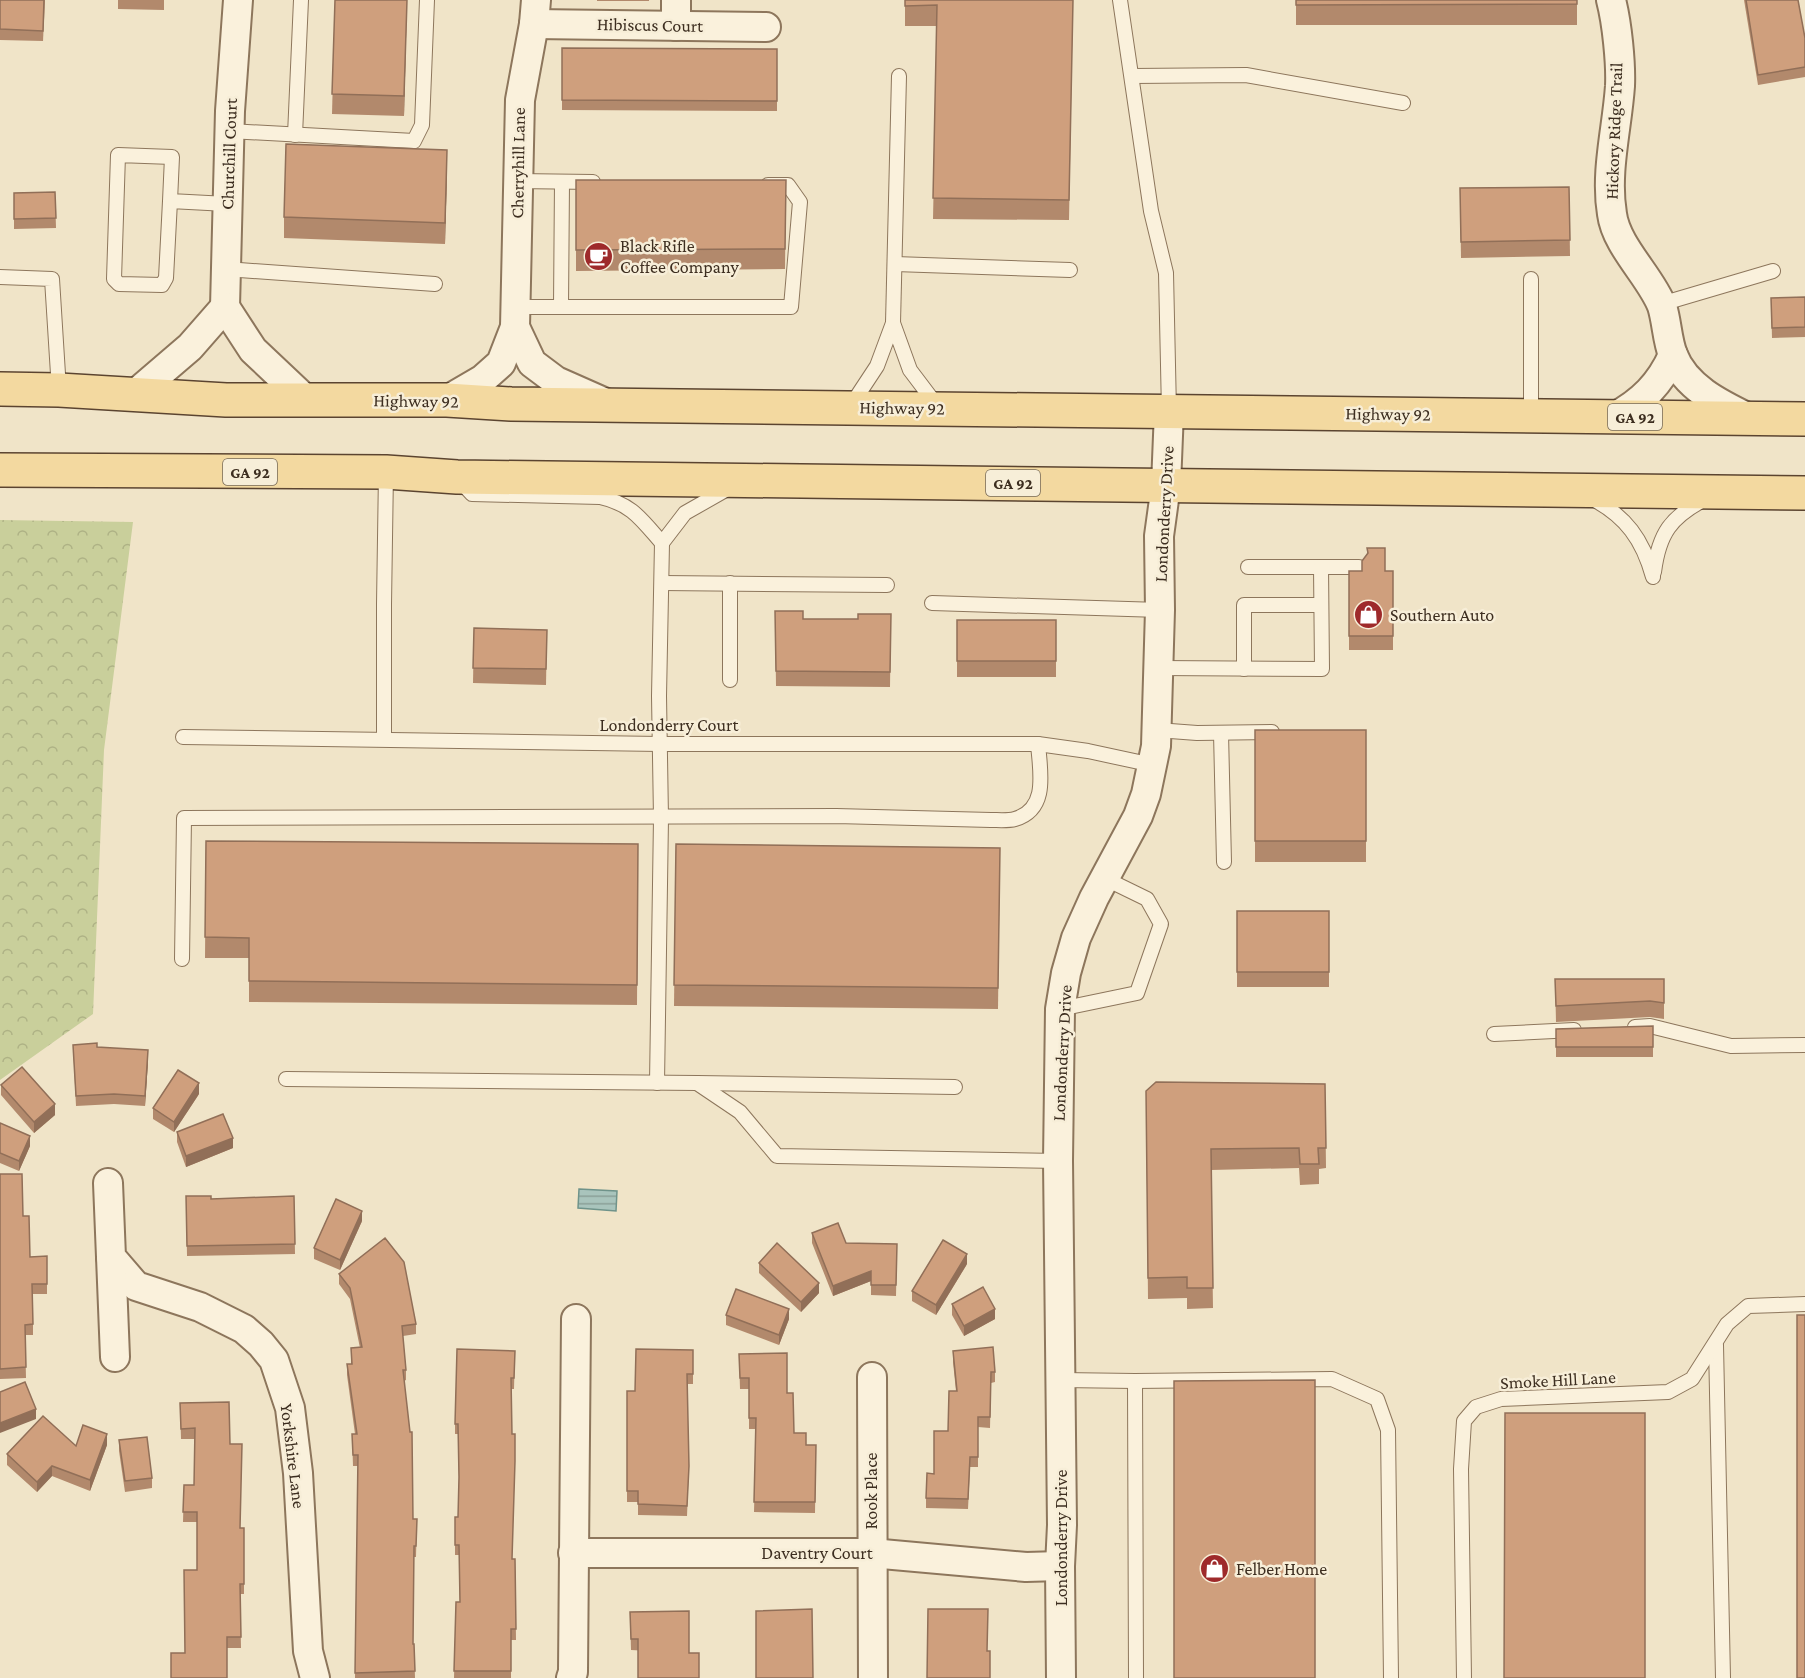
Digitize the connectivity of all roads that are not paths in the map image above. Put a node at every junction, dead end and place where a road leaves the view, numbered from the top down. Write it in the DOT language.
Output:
graph roads {
  1 [pos="238,0"];
  2 [pos="301,0"];
  3 [pos="427,0"];
  4 [pos="1120,0"];
  5 [pos="1611,0"];
  6 [pos="535,12"];
  7 [pos="676,13"];
  8 [pos="766,27"];
  9 [pos="899,76"];
  10 [pos="1132,76"];
  11 [pos="1403,103"];
  12 [pos="229,131"];
  13 [pos="295,135"];
  14 [pos="517,181"];
  15 [pos="562,182"];
  16 [pos="610,182"];
  17 [pos="752,184"];
  18 [pos="170,201"];
  19 [pos="227,204"];
  20 [pos="895,264"];
  21 [pos="226,269"];
  22 [pos="1070,270"];
  23 [pos="1773,271"];
  24 [pos="0,277"];
  25 [pos="1531,279"];
  26 [pos="435,284"];
  27 [pos="1661,304"];
  28 [pos="561,306"];
  29 [pos="225,308"];
  30 [pos="516,317"];
  31 [pos="893,323"];
  32 [pos="1673,355"];
  33 [pos="0,389"];
  34 [pos="59,390"];
  35 [pos="134,395"];
  36 [pos="306,400"];
  37 [pos="447,400"];
  38 [pos="611,405"];
  39 [pos="849,408"];
  40 [pos="939,409"];
  41 [pos="1169,411"];
  42 [pos="1530,416"];
  43 [pos="1614,417"];
  44 [pos="1749,418"];
  45 [pos="1805,419"];
  46 [pos="0,470"];
  47 [pos="386,472"];
  48 [pos="457,477"];
  49 [pos="745,480"];
  50 [pos="1166,485"];
  51 [pos="1570,490"];
  52 [pos="1719,492"];
  53 [pos="1805,493"];
  54 [pos="662,543"];
  55 [pos="1248,567"];
  56 [pos="1321,567"];
  57 [pos="1359,567"];
  58 [pos="662,583"];
  59 [pos="730,583"];
  60 [pos="887,585"];
  61 [pos="932,603"];
  62 [pos="1321,605"];
  63 [pos="1160,610"];
  64 [pos="1159,668"];
  65 [pos="1244,669"];
  66 [pos="730,681"];
  67 [pos="1157,730"];
  68 [pos="1290,731"];
  69 [pos="1221,733"];
  70 [pos="183,737"];
  71 [pos="384,740"];
  72 [pos="660,744"];
  73 [pos="1038,744"];
  74 [pos="1153,765"];
  75 [pos="661,818"];
  76 [pos="1224,862"];
  77 [pos="1106,879"];
  78 [pos="182,959"];
  79 [pos="1060,1009"];
  80 [pos="1617,1028"];
  81 [pos="1583,1030"];
  82 [pos="1494,1034"];
  83 [pos="1805,1045"];
  84 [pos="286,1079"];
  85 [pos="657,1083"];
  86 [pos="697,1083"];
  87 [pos="955,1087"];
  88 [pos="1058,1161"];
  89 [pos="108,1183"];
  90 [pos="111,1257"];
  91 [pos="1805,1304"];
  92 [pos="576,1319"];
  93 [pos="1716,1345"];
  94 [pos="116,1357"];
  95 [pos="872,1377"];
  96 [pos="1061,1380"];
  97 [pos="1135,1381"];
  98 [pos="573,1553"];
  99 [pos="871,1553"];
  100 [pos="1060,1566"];
  101 [pos="315,1678"];
  102 [pos="571,1678"];
  103 [pos="873,1678"];
  104 [pos="1061,1678"];
  105 [pos="1136,1678"];
  106 [pos="1390,1678"];
  107 [pos="1464,1678"];
  108 [pos="1723,1678"];
  1 -- 12 [label="street, Churchill Court"];
  2 -- 13 [label="lane"];
  3 -- 13 [label="lane"];
  4 -- 10 [label="lane"];
  5 -- 27 [label="street, Hickory Ridge Trail"];
  6 -- 7 [label="street, Hibiscus Court"];
  6 -- 14 [label="street, Cherryhill Lane"];
  7 -- 8 [label="street, Hibiscus Court"];
  9 -- 20 [label="lane"];
  10 -- 11 [label="lane"];
  10 -- 41 [label="lane"];
  12 -- 13 [label="lane"];
  12 -- 19 [label="street, Churchill Court"];
  14 -- 15 [label="lane"];
  14 -- 30 [label="street, Cherryhill Lane"];
  15 -- 16 [label="lane"];
  15 -- 28 [label="lane"];
  17 -- 28 [label="lane"];
  18 -- 18 [label="lane"];
  18 -- 19 [label="lane"];
  19 -- 21 [label="street, Churchill Court"];
  20 -- 22 [label="lane"];
  20 -- 31 [label="lane"];
  21 -- 26 [label="lane"];
  21 -- 29 [label="street, Churchill Court"];
  23 -- 27 [label="lane"];
  24 -- 34 [label="lane"];
  25 -- 42 [label="lane"];
  27 -- 32 [label="street, Hickory Ridge Trail"];
  28 -- 30 [label="lane"];
  29 -- 35 [label="street"];
  29 -- 36 [label="street"];
  30 -- 37 [label="street"];
  30 -- 38 [label="street"];
  31 -- 39 [label="lane"];
  31 -- 40 [label="lane"];
  32 -- 43 [label="street"];
  32 -- 44 [label="street, Hickory Ridge Trail"];
  33 -- 34 [label="main road, Highway 92 / GA 92"];
  34 -- 35 [label="main road, Highway 92 / GA 92"];
  35 -- 36 [label="main road, Highway 92 / GA 92"];
  36 -- 37 [label="main road, Highway 92 / GA 92"];
  37 -- 38 [label="main road, Highway 92 / GA 92"];
  38 -- 39 [label="main road, Highway 92 / GA 92"];
  39 -- 40 [label="main road, Highway 92 / GA 92"];
  40 -- 41 [label="main road, Highway 92 / GA 92"];
  41 -- 42 [label="main road, Highway 92 / GA 92"];
  41 -- 50 [label="street, Londonderry Drive"];
  42 -- 43 [label="main road, Highway 92 / GA 92"];
  43 -- 44 [label="main road, Highway 92 / GA 92"];
  44 -- 45 [label="main road, Highway 92 / GA 92"];
  46 -- 47 [label="main road, GA 92"];
  47 -- 48 [label="main road, GA 92"];
  47 -- 71 [label="lane"];
  48 -- 49 [label="main road, GA 92"];
  48 -- 54 [label="lane"];
  49 -- 50 [label="main road, GA 92"];
  49 -- 54 [label="lane"];
  50 -- 51 [label="main road, GA 92"];
  50 -- 63 [label="street, Londonderry Drive"];
  51 -- 52 [label="main road, GA 92"];
  51 -- 52 [label="lane"];
  52 -- 53 [label="main road, GA 92"];
  54 -- 58 [label="lane"];
  55 -- 56 [label="lane"];
  56 -- 57 [label="lane"];
  56 -- 62 [label="lane"];
  58 -- 59 [label="lane"];
  58 -- 72 [label="lane"];
  59 -- 60 [label="lane"];
  59 -- 66 [label="lane"];
  61 -- 63 [label="lane"];
  62 -- 65 [label="lane"];
  62 -- 65 [label="lane"];
  63 -- 64 [label="street, Londonderry Drive"];
  64 -- 65 [label="lane"];
  64 -- 67 [label="street, Londonderry Drive"];
  67 -- 69 [label="lane"];
  67 -- 74 [label="street, Londonderry Drive"];
  68 -- 69 [label="lane"];
  69 -- 76 [label="lane"];
  70 -- 71 [label="lane, Londonderry Court"];
  71 -- 72 [label="lane, Londonderry Court"];
  72 -- 73 [label="lane, Londonderry Court"];
  72 -- 75 [label="lane"];
  73 -- 74 [label="lane, Londonderry Court"];
  73 -- 75 [label="lane"];
  74 -- 77 [label="street, Londonderry Drive"];
  75 -- 78 [label="lane"];
  75 -- 85 [label="lane"];
  77 -- 79 [label="street, Londonderry Drive"];
  77 -- 79 [label="lane"];
  79 -- 88 [label="street, Londonderry Drive"];
  80 -- 83 [label="lane"];
  81 -- 82 [label="lane"];
  84 -- 85 [label="lane"];
  85 -- 86 [label="lane"];
  86 -- 87 [label="lane"];
  86 -- 88 [label="lane"];
  88 -- 96 [label="street, Londonderry Drive"];
  89 -- 90 [label="street"];
  90 -- 94 [label="street"];
  90 -- 101 [label="street, Yorkshire Lane"];
  91 -- 93 [label="lane, Smoke Hill Lane"];
  92 -- 98 [label="street"];
  93 -- 107 [label="lane, Smoke Hill Lane"];
  93 -- 108 [label="lane"];
  95 -- 99 [label="street, Rook Place"];
  96 -- 97 [label="lane"];
  96 -- 100 [label="street, Londonderry Drive"];
  97 -- 105 [label="lane"];
  97 -- 106 [label="lane"];
  98 -- 99 [label="street, Daventry Court"];
  98 -- 102 [label="street"];
  99 -- 100 [label="street, Daventry Court"];
  99 -- 103 [label="street, Rook Place"];
  100 -- 104 [label="street, Londonderry Drive"];
}
